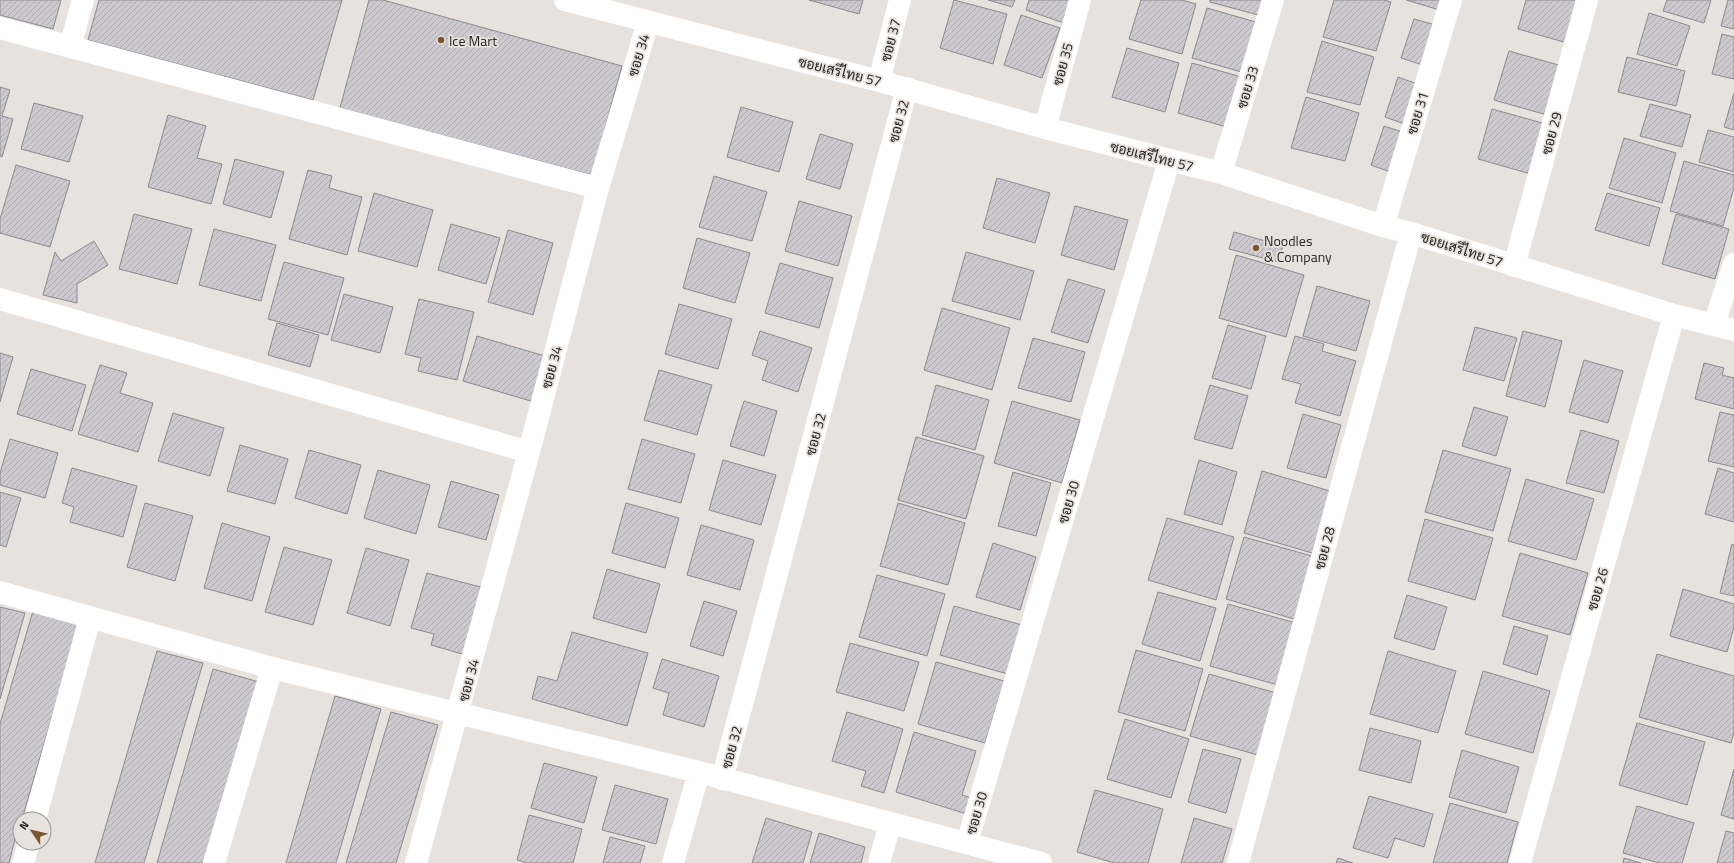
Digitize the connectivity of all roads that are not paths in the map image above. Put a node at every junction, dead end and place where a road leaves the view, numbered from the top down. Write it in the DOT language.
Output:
graph roads {
  1 [pos="82,0"];
  2 [pos="565,0"];
  3 [pos="900,0"];
  4 [pos="1080,0"];
  5 [pos="1273,0"];
  6 [pos="1451,0"];
  7 [pos="1587,0"];
  8 [pos="639,13"];
  9 [pos="0,28"];
  10 [pos="70,47"];
  11 [pos="879,81"];
  12 [pos="907,88"];
  13 [pos="1045,128"];
  14 [pos="1169,161"];
  15 [pos="1221,173"];
  16 [pos="598,188"];
  17 [pos="1383,226"];
  18 [pos="1411,233"];
  19 [pos="1734,264"];
  20 [pos="1514,266"];
  21 [pos="0,299"];
  22 [pos="1674,315"];
  23 [pos="1724,327"];
  24 [pos="529,452"];
  25 [pos="0,592"];
  26 [pos="90,618"];
  27 [pos="272,668"];
  28 [pos="458,713"];
  29 [pos="699,772"];
  30 [pos="722,779"];
  31 [pos="37,811"];
  32 [pos="890,824"];
  33 [pos="967,843"];
  34 [pos="27,851"];
  35 [pos="23,863"];
  36 [pos="214,863"];
  37 [pos="416,863"];
  38 [pos="673,863"];
  39 [pos="879,863"];
  40 [pos="1041,863"];
  41 [pos="1238,863"];
  42 [pos="1520,863"];
  1 -- 10 [label="street"];
  2 -- 8 [label="street, ซอยเสรีไทย 57"];
  3 -- 11 [label="street, ซอย 37"];
  4 -- 13 [label="street, ซอย 35"];
  5 -- 15 [label="street, ซอย 33"];
  6 -- 17 [label="street, ซอย 31"];
  7 -- 20 [label="street, ซอย 29"];
  8 -- 11 [label="street, ซอยเสรีไทย 57"];
  8 -- 16 [label="street, ซอย 34"];
  9 -- 10 [label="street"];
  10 -- 16 [label="street"];
  11 -- 12 [label="street, ซอยเสรีไทย 57"];
  12 -- 13 [label="street, ซอยเสรีไทย 57"];
  12 -- 30 [label="street, ซอย 32"];
  13 -- 14 [label="street, ซอยเสรีไทย 57"];
  14 -- 15 [label="street, ซอยเสรีไทย 57"];
  14 -- 33 [label="street, ซอย 30"];
  15 -- 17 [label="street, ซอยเสรีไทย 57"];
  16 -- 24 [label="street, ซอย 34"];
  17 -- 18 [label="street, ซอยเสรีไทย 57"];
  18 -- 20 [label="street, ซอยเสรีไทย 57"];
  18 -- 41 [label="street, ซอย 28"];
  19 -- 23 [label="street"];
  20 -- 22 [label="street, ซอยเสรีไทย 57"];
  21 -- 24 [label="street"];
  22 -- 23 [label="street, ซอยเสรีไทย 57"];
  22 -- 42 [label="street, ซอย 26"];
  24 -- 28 [label="street, ซอย 34"];
  25 -- 26 [label="street"];
  26 -- 27 [label="street"];
  26 -- 31 [label="street"];
  27 -- 28 [label="street"];
  27 -- 36 [label="street"];
  28 -- 29 [label="street"];
  28 -- 37 [label="street, ซอย 34"];
  29 -- 30 [label="street"];
  29 -- 38 [label="street"];
  30 -- 32 [label="street"];
  32 -- 33 [label="street"];
  32 -- 39 [label="street"];
  33 -- 40 [label="street"];
  34 -- 35 [label="street"];
}
